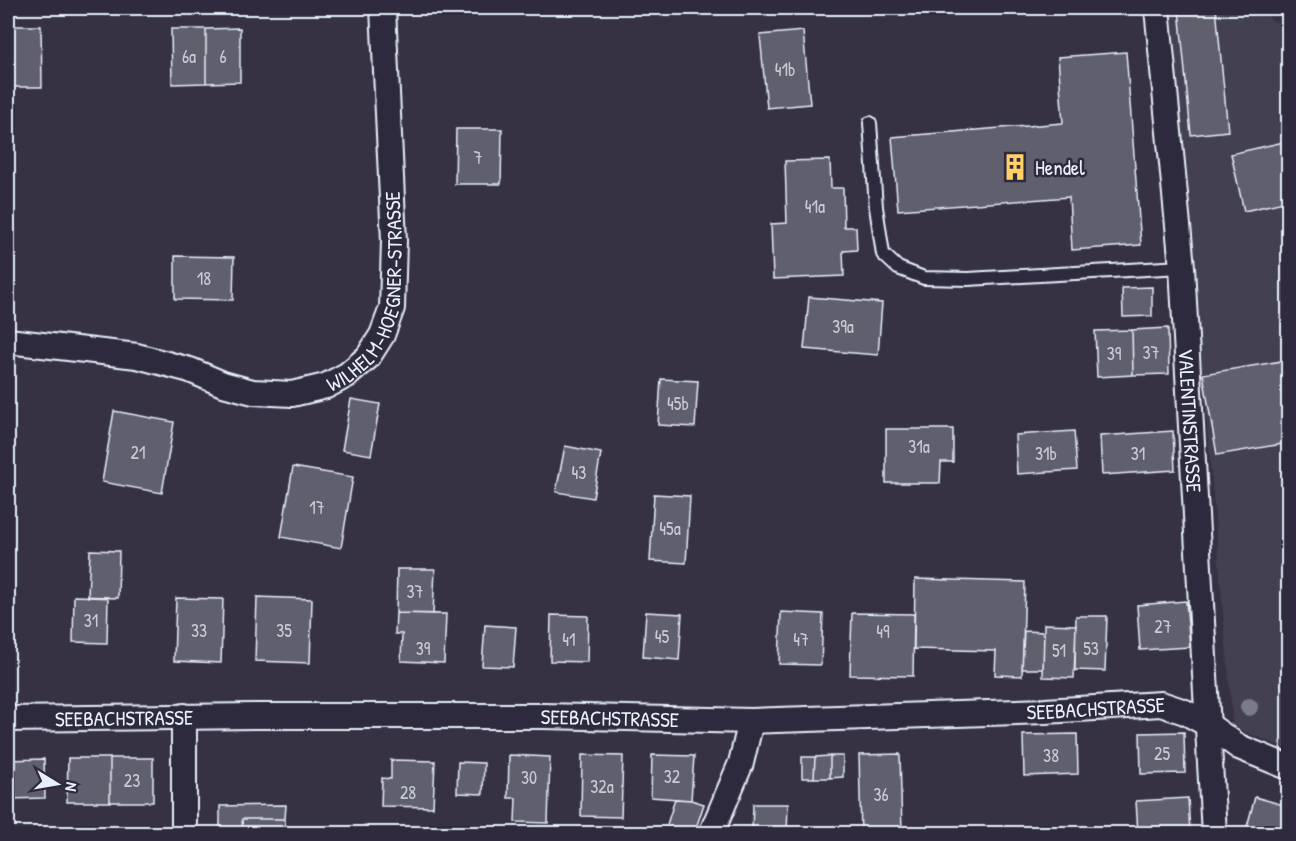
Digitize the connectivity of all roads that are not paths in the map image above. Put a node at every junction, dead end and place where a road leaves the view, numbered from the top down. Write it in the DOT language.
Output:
graph roads {
  1 [pos="383,8"];
  2 [pos="1157,8"];
  3 [pos="870,123"];
  4 [pos="1182,267"];
  5 [pos="8,342"];
  6 [pos="184,717"];
  7 [pos="8,719"];
  8 [pos="752,721"];
  9 [pos="1207,724"];
  10 [pos="1288,767"];
  11 [pos="184,834"];
  12 [pos="711,834"];
  13 [pos="1214,834"];
  1 -- 5 [label="street, WILHELM-HOEGNER-STRASSE"];
  2 -- 4 [label="street, VALENTINSTRASSE"];
  3 -- 4 [label="lane"];
  4 -- 9 [label="street, VALENTINSTRASSE"];
  6 -- 7 [label="street, SEEBACHSTRASSE"];
  6 -- 8 [label="street, SEEBACHSTRASSE"];
  6 -- 11 [label="street"];
  8 -- 9 [label="street, SEEBACHSTRASSE"];
  8 -- 12 [label="street"];
  9 -- 10 [label="street, SEEBACHSTRASSE"];
  9 -- 13 [label="street, VALENTINSTRASSE"];
}
